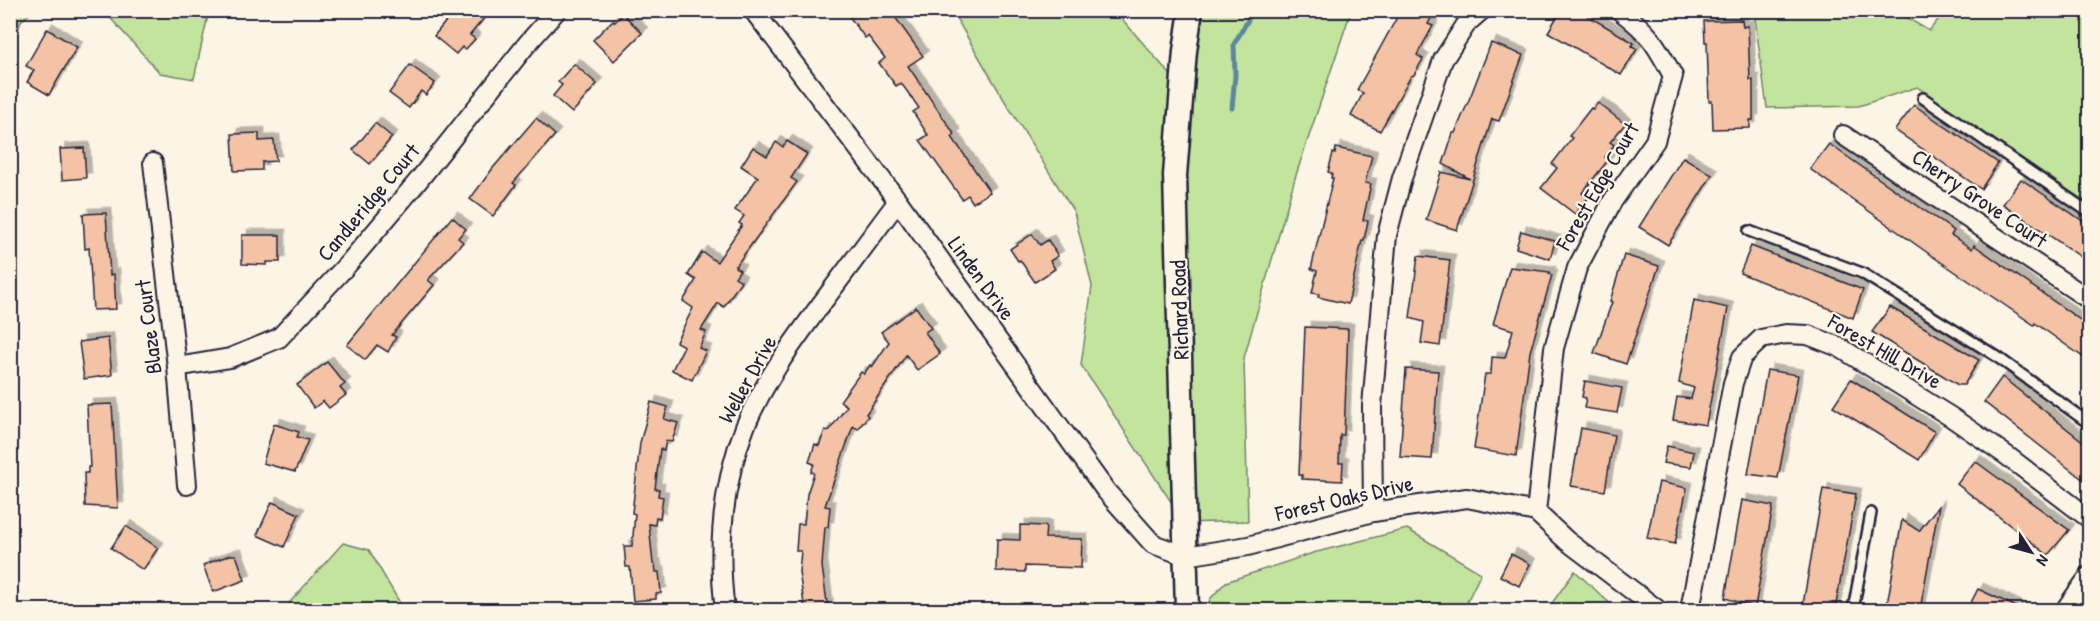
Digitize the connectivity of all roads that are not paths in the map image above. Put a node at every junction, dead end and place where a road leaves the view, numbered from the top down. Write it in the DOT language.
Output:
graph roads {
  1 [pos="557,10"];
  2 [pos="753,10"];
  3 [pos="1191,10"];
  4 [pos="1482,10"];
  5 [pos="1619,10"];
  6 [pos="1923,98"];
  7 [pos="1843,135"];
  8 [pos="153,163"];
  9 [pos="898,201"];
  10 [pos="2090,213"];
  11 [pos="1749,231"];
  12 [pos="2090,300"];
  13 [pos="177,368"];
  14 [pos="2090,424"];
  15 [pos="187,485"];
  16 [pos="1373,512"];
  17 [pos="1536,512"];
  18 [pos="1871,513"];
  19 [pos="2090,519"];
  20 [pos="1186,556"];
  21 [pos="2090,575"];
  22 [pos="725,610"];
  23 [pos="1187,610"];
  24 [pos="1658,610"];
  25 [pos="1690,610"];
  26 [pos="1852,610"];
  27 [pos="2065,610"];
  1 -- 13 [label="street, Candleridge Court"];
  2 -- 9 [label="street, Linden Drive"];
  3 -- 20 [label="street, Richard Road"];
  4 -- 16 [label="street"];
  5 -- 17 [label="street, Forest Edge Court"];
  6 -- 10 [label="lane"];
  7 -- 12 [label="street, Cherry Grove Court"];
  8 -- 13 [label="street, Blaze Court"];
  9 -- 20 [label="street, Linden Drive"];
  9 -- 22 [label="street, Weller Drive"];
  11 -- 14 [label="lane"];
  13 -- 15 [label="street, Blaze Court"];
  16 -- 17 [label="street, Forest Oaks Drive"];
  16 -- 20 [label="street, Forest Oaks Drive"];
  17 -- 24 [label="street"];
  18 -- 26 [label="lane"];
  19 -- 25 [label="street, Forest Hill Drive"];
  20 -- 23 [label="street, Richard Road"];
  21 -- 27 [label="street"];
}
